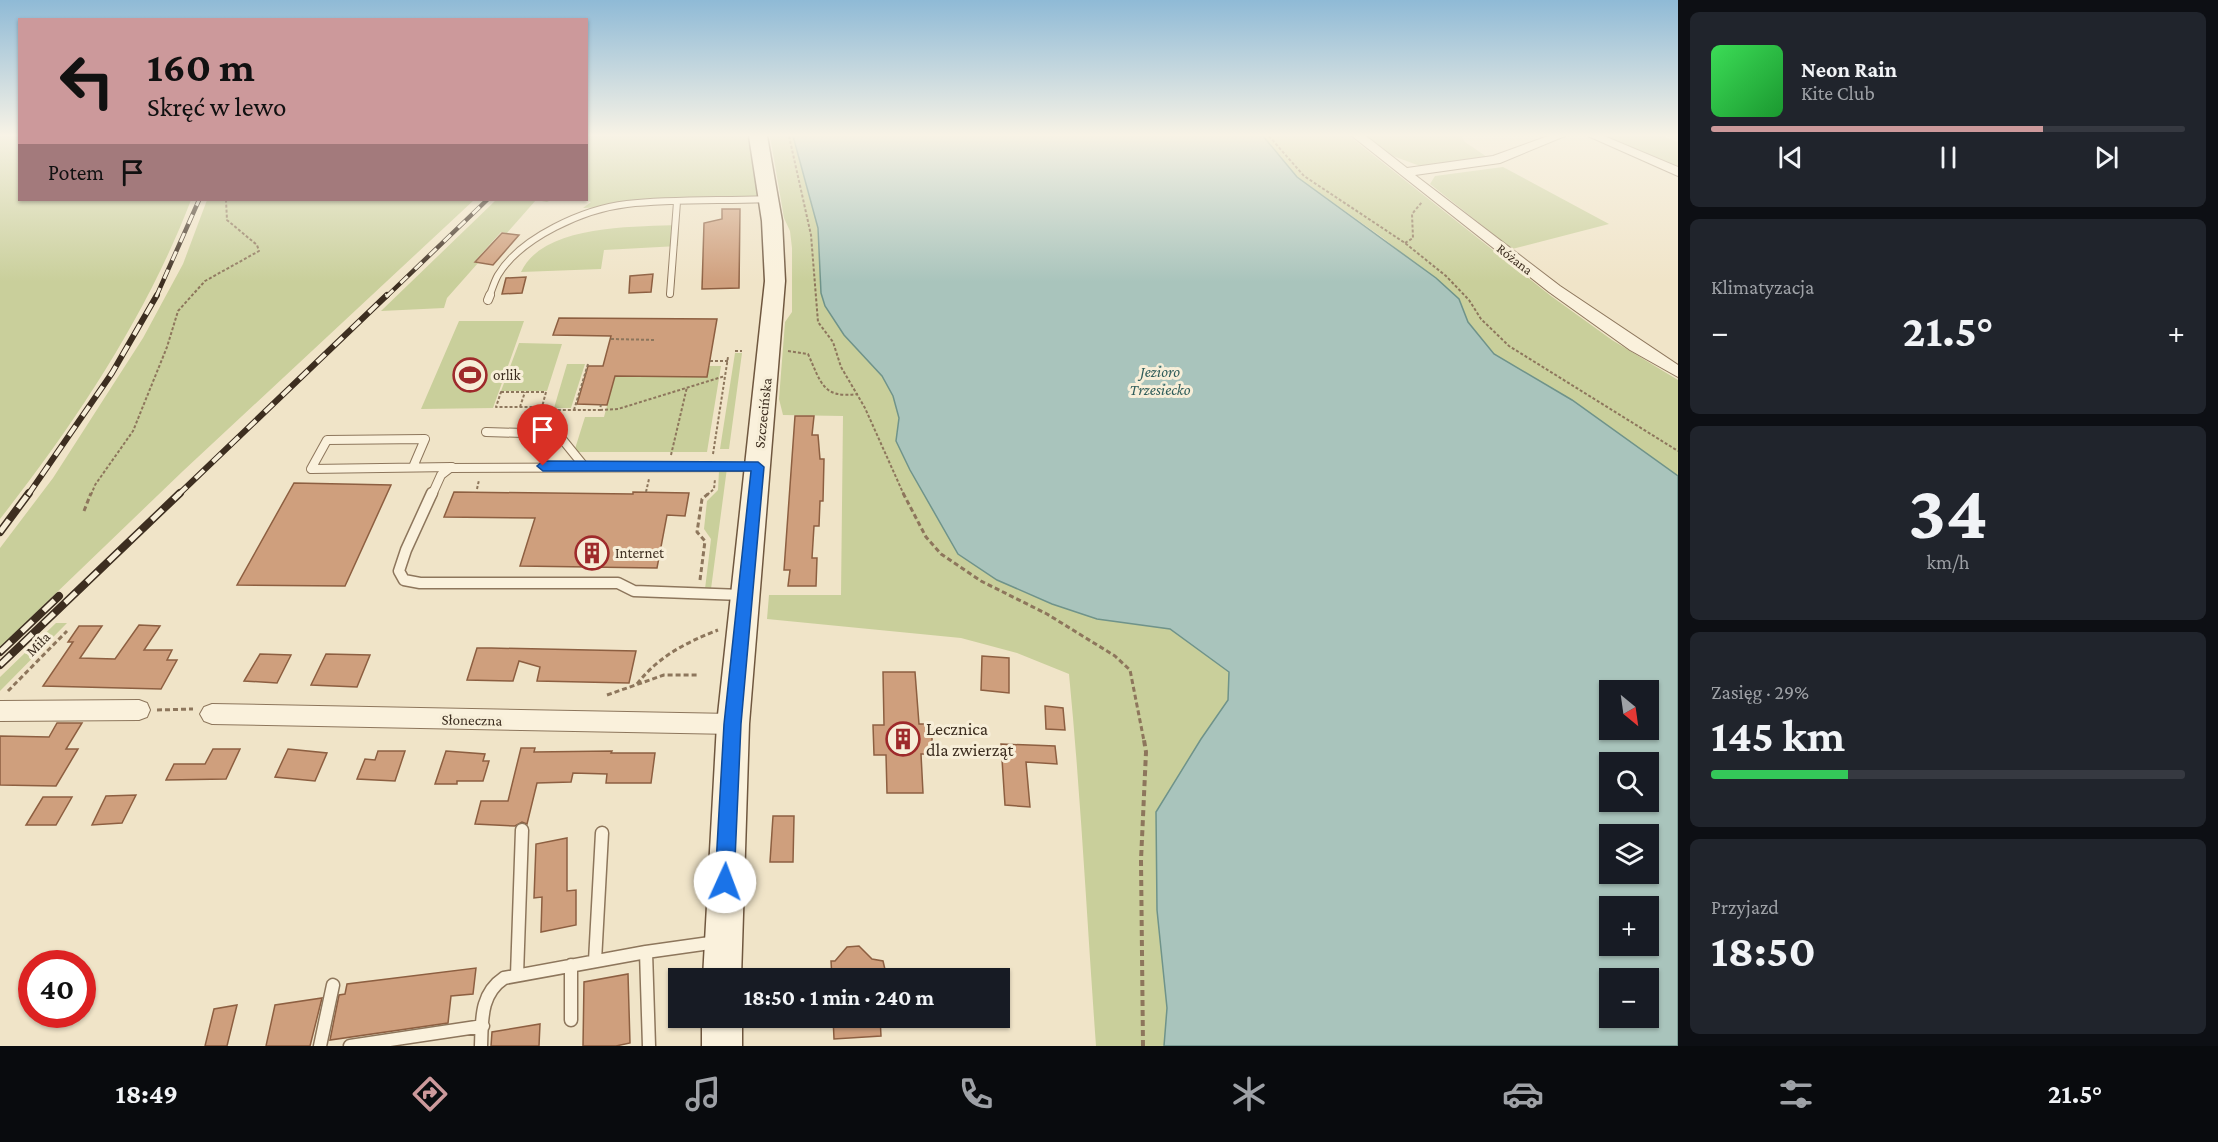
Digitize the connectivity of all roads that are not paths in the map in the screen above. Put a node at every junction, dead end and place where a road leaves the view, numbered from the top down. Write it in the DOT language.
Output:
graph roads {
  1 [pos="767,185"];
  2 [pos="1421,185"];
  3 [pos="769,199"];
  4 [pos="677,202"];
  5 [pos="670,294"];
  6 [pos="488,300"];
  7 [pos="1678,372"];
  8 [pos="486,432"];
  9 [pos="584,466"];
  10 [pos="412,467"];
  11 [pos="429,467"];
  12 [pos="460,467"];
  13 [pos="758,467"];
  14 [pos="441,475"];
  15 [pos="746,595"];
  16 [pos="139,710"];
  17 [pos="0,711"];
  18 [pos="208,711"];
  19 [pos="733,724"];
  20 [pos="522,830"];
  21 [pos="602,833"];
  22 [pos="722,942"];
  23 [pos="646,952"];
  24 [pos="595,961"];
  25 [pos="571,965"];
  26 [pos="722,968"];
  27 [pos="517,975"];
  28 [pos="333,985"];
  29 [pos="571,1020"];
  30 [pos="483,1026"];
  31 [pos="722,1028"];
  32 [pos="320,1046"];
  33 [pos="350,1046"];
  34 [pos="481,1046"];
  35 [pos="649,1046"];
  36 [pos="722,1046"];
  1 -- 3 [label="street, Szczecińska"];
  2 -- 7 [label="street, Różana"];
  3 -- 4 [label="lane"];
  3 -- 13 [label="street, Szczecińska"];
  4 -- 5 [label="lane"];
  4 -- 6 [label="lane"];
  8 -- 9 [label="lane"];
  9 -- 12 [label="lane"];
  9 -- 13 [label="lane"];
  10 -- 10 [label="lane"];
  10 -- 11 [label="lane"];
  11 -- 12 [label="lane"];
  11 -- 14 [label="lane"];
  12 -- 14 [label="lane"];
  13 -- 15 [label="street, Szczecińska"];
  14 -- 15 [label="lane"];
  15 -- 19 [label="street, Szczecińska"];
  16 -- 17 [label="street"];
  18 -- 19 [label="street, Słoneczna"];
  19 -- 22 [label="street, Szczecińska"];
  20 -- 27 [label="lane"];
  21 -- 24 [label="lane"];
  22 -- 23 [label="lane"];
  22 -- 26 [label="street, Szczecińska"];
  23 -- 24 [label="lane"];
  23 -- 35 [label="lane"];
  24 -- 25 [label="lane"];
  25 -- 27 [label="lane"];
  25 -- 29 [label="lane"];
  27 -- 30 [label="lane"];
  28 -- 32 [label="lane"];
  30 -- 33 [label="lane"];
  30 -- 34 [label="lane"];
  31 -- 36 [label="street"];
}
